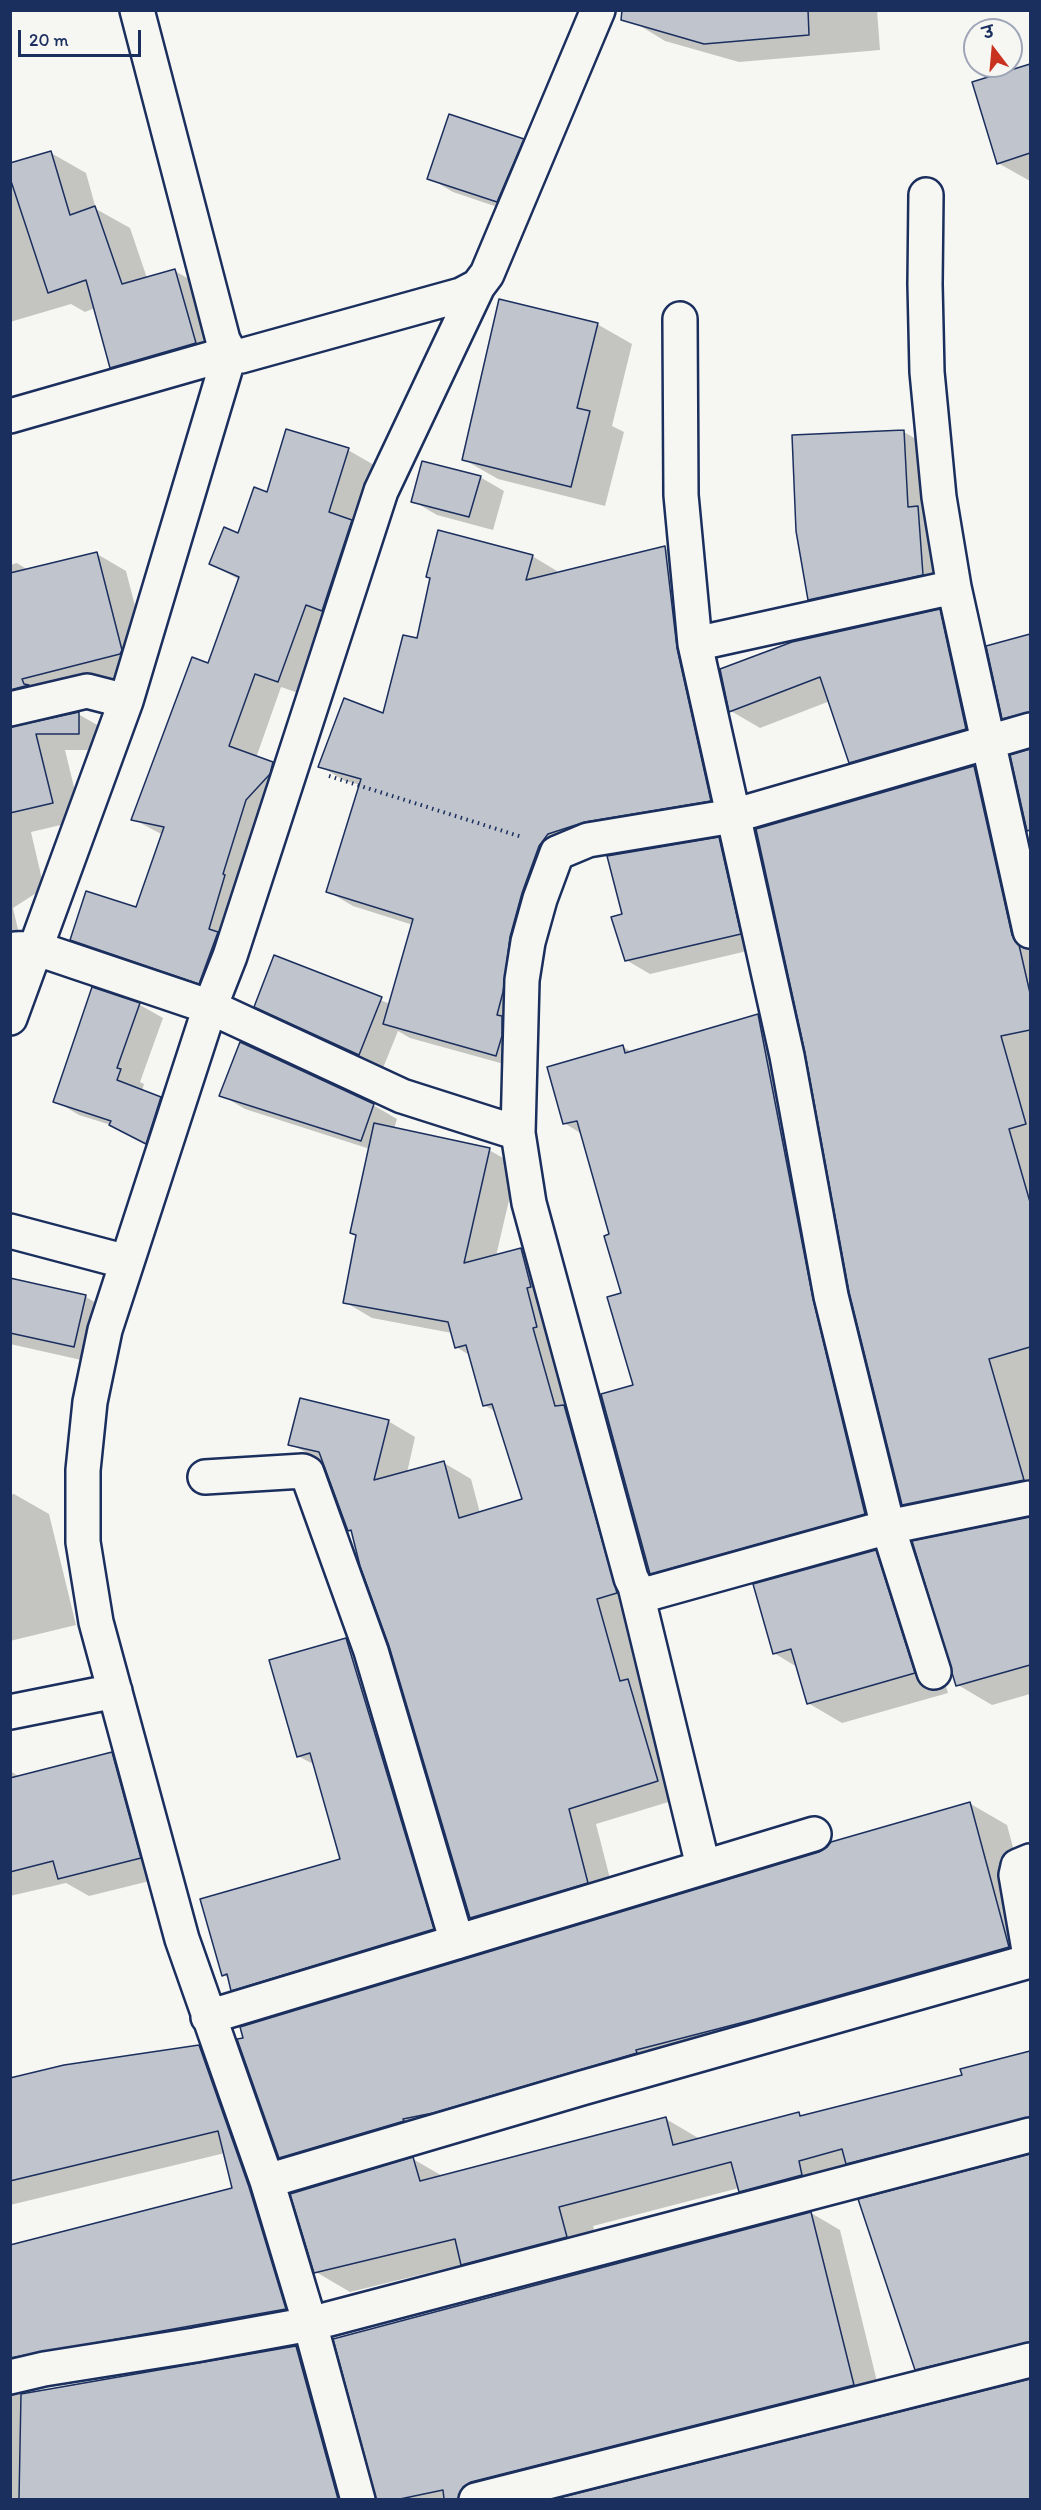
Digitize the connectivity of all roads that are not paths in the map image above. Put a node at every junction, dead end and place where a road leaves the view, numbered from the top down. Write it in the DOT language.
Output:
graph roads {
  1 [pos="137,10"];
  2 [pos="598,10"];
  3 [pos="926,195"];
  4 [pos="478,286"];
  5 [pos="680,318"];
  6 [pos="230,353"];
  7 [pos="10,416"];
  8 [pos="954,587"];
  9 [pos="695,645"];
  10 [pos="126,701"];
  11 [pos="10,709"];
  12 [pos="1030,730"];
  13 [pos="990,742"];
  14 [pos="733,816"];
  15 [pos="1030,931"];
  16 [pos="23,949"];
  17 [pos="210,1007"];
  18 [pos="10,1018"];
  19 [pos="518,1133"];
  20 [pos="10,1231"];
  21 [pos="127,1262"];
  22 [pos="205,1477"];
  23 [pos="1030,1498"];
  24 [pos="888,1527"];
  25 [pos="635,1586"];
  26 [pos="934,1672"];
  27 [pos="115,1691"];
  28 [pos="10,1712"];
  29 [pos="814,1834"];
  30 [pos="1030,1860"];
  31 [pos="703,1866"];
  32 [pos="457,1942"];
  33 [pos="1030,1956"];
  34 [pos="1030,1961"];
  35 [pos="208,2017"];
  36 [pos="1030,2134"];
  37 [pos="267,2181"];
  38 [pos="310,2324"];
  39 [pos="1030,2360"];
  40 [pos="10,2377"];
  41 [pos="358,2499"];
  42 [pos="476,2499"];
  1 -- 6 [label="street"];
  2 -- 4 [label="street"];
  3 -- 8 [label="street"];
  4 -- 6 [label="street"];
  4 -- 17 [label="street"];
  5 -- 9 [label="street"];
  6 -- 7 [label="street"];
  6 -- 10 [label="street"];
  8 -- 9 [label="street"];
  8 -- 13 [label="street"];
  9 -- 14 [label="street"];
  10 -- 11 [label="street"];
  10 -- 16 [label="street"];
  12 -- 13 [label="street"];
  13 -- 14 [label="street"];
  13 -- 15 [label="street"];
  14 -- 19 [label="street"];
  14 -- 24 [label="street"];
  16 -- 17 [label="street"];
  16 -- 18 [label="street"];
  17 -- 19 [label="street"];
  17 -- 21 [label="street"];
  19 -- 25 [label="street"];
  20 -- 21 [label="street"];
  21 -- 27 [label="street"];
  22 -- 32 [label="street"];
  23 -- 24 [label="street"];
  24 -- 25 [label="street"];
  24 -- 26 [label="street"];
  25 -- 31 [label="street"];
  27 -- 28 [label="street"];
  27 -- 35 [label="street"];
  29 -- 31 [label="street"];
  30 -- 33 [label="street"];
  31 -- 32 [label="street"];
  32 -- 35 [label="street"];
  34 -- 37 [label="street"];
  35 -- 37 [label="street"];
  36 -- 38 [label="street"];
  37 -- 38 [label="street"];
  38 -- 40 [label="street"];
  38 -- 41 [label="street"];
  39 -- 42 [label="street"];
}
